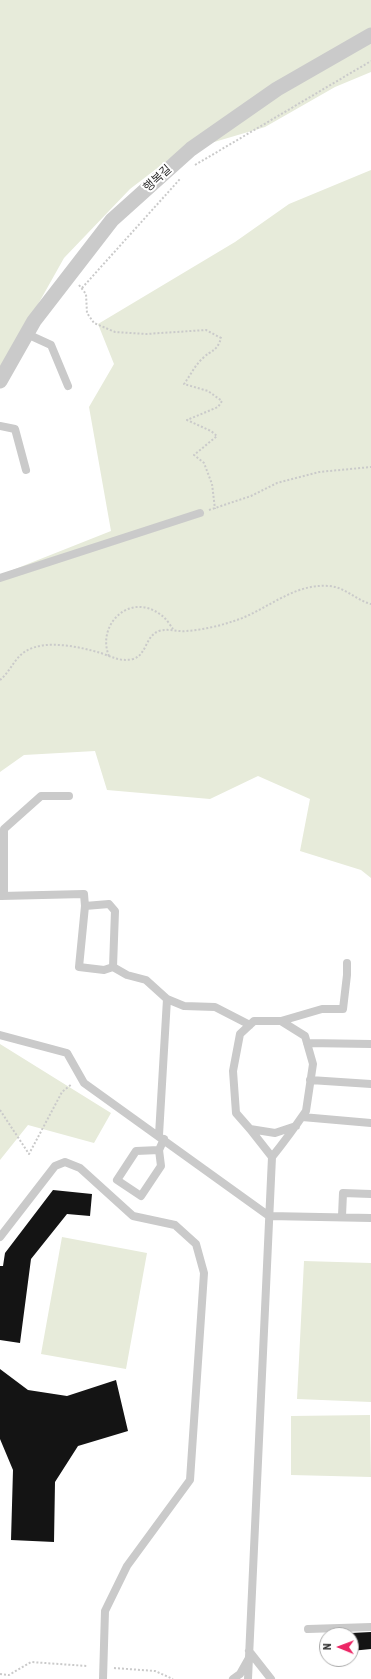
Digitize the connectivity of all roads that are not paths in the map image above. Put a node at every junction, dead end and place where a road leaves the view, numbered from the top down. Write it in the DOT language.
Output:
graph roads {
  1 [pos="371,35"];
  2 [pos="27,334"];
  3 [pos="0,381"];
  4 [pos="68,386"];
  5 [pos="0,426"];
  6 [pos="26,470"];
  7 [pos="200,513"];
  8 [pos="0,578"];
  9 [pos="69,796"];
  10 [pos="2,896"];
  11 [pos="84,906"];
  12 [pos="347,963"];
  13 [pos="113,967"];
  14 [pos="167,999"];
  15 [pos="281,1021"];
  16 [pos="250,1024"];
  17 [pos="0,1035"];
  18 [pos="307,1043"];
  19 [pos="371,1044"];
  20 [pos="310,1080"];
  21 [pos="371,1084"];
  22 [pos="302,1117"];
  23 [pos="371,1123"];
  24 [pos="296,1126"];
  25 [pos="250,1129"];
  26 [pos="162,1137"];
  27 [pos="159,1150"];
  28 [pos="272,1157"];
  29 [pos="371,1194"];
  30 [pos="269,1216"];
  31 [pos="342,1216"];
  32 [pos="371,1218"];
  33 [pos="0,1237"];
  34 [pos="371,1626"];
  35 [pos="308,1629"];
  36 [pos="249,1654"];
  37 [pos="103,1679"];
  38 [pos="233,1679"];
  39 [pos="248,1679"];
  40 [pos="271,1679"];
  1 -- 2 [label="street, 행복길"];
  2 -- 3 [label="street, 행복길"];
  2 -- 4 [label="lane"];
  5 -- 6 [label="lane"];
  7 -- 8 [label="lane"];
  9 -- 10 [label="lane"];
  10 -- 11 [label="lane"];
  11 -- 13 [label="lane"];
  11 -- 13 [label="lane"];
  12 -- 15 [label="lane"];
  13 -- 14 [label="lane"];
  14 -- 16 [label="lane"];
  14 -- 26 [label="lane"];
  15 -- 16 [label="lane"];
  15 -- 18 [label="lane"];
  16 -- 25 [label="lane"];
  17 -- 26 [label="lane"];
  18 -- 19 [label="lane"];
  18 -- 20 [label="lane"];
  20 -- 21 [label="lane"];
  20 -- 22 [label="lane"];
  22 -- 23 [label="lane"];
  22 -- 24 [label="lane"];
  24 -- 25 [label="lane"];
  24 -- 28 [label="lane"];
  25 -- 28 [label="lane"];
  26 -- 27 [label="lane"];
  26 -- 30 [label="lane"];
  27 -- 27 [label="lane"];
  28 -- 30 [label="lane"];
  29 -- 31 [label="lane"];
  30 -- 31 [label="lane"];
  30 -- 36 [label="lane"];
  31 -- 32 [label="lane"];
  33 -- 37 [label="lane"];
  34 -- 35 [label="lane"];
  36 -- 38 [label="lane"];
  36 -- 39 [label="lane"];
  36 -- 40 [label="lane"];
}
